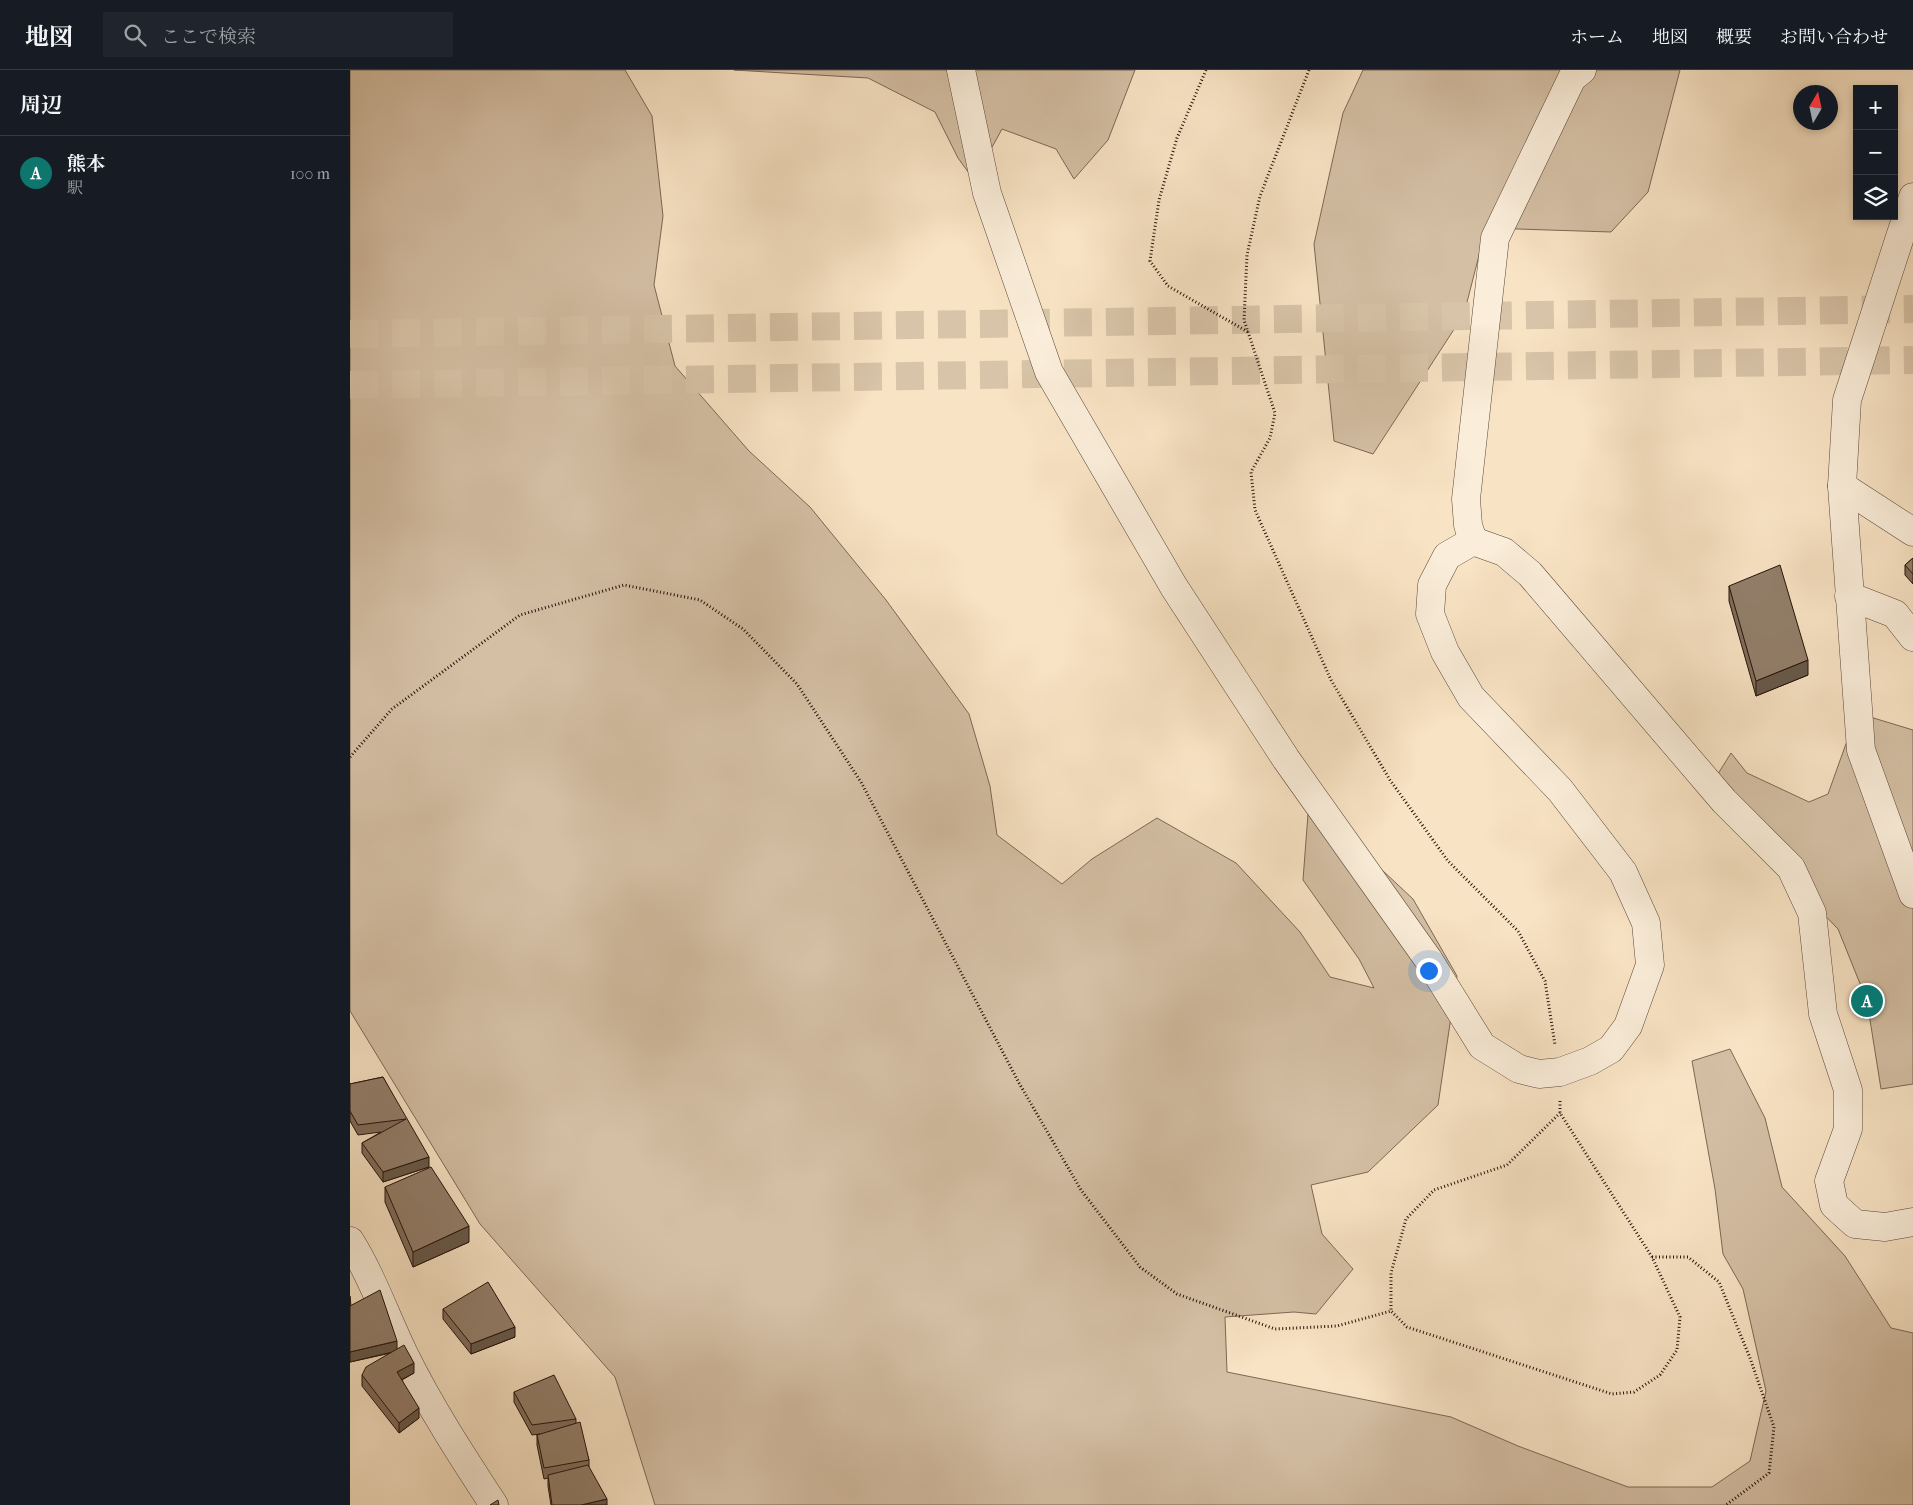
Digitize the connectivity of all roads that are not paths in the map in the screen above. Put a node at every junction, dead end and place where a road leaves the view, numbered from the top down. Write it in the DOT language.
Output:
graph roads {
  1 [pos="961,70"];
  2 [pos="1582,70"];
  3 [pos="1913,197"];
  4 [pos="1842,486"];
  5 [pos="1913,532"];
  6 [pos="1473,541"];
  7 [pos="1849,596"];
  8 [pos="1913,637"];
  9 [pos="1913,894"];
  10 [pos="1913,1222"];
  11 [pos="350,1241"];
  12 [pos="494,1505"];
  1 -- 6 [label="street"];
  2 -- 6 [label="street"];
  3 -- 4 [label="street"];
  4 -- 5 [label="street"];
  4 -- 7 [label="street"];
  6 -- 10 [label="street"];
  7 -- 8 [label="street"];
  7 -- 9 [label="street"];
  11 -- 12 [label="street"];
}
